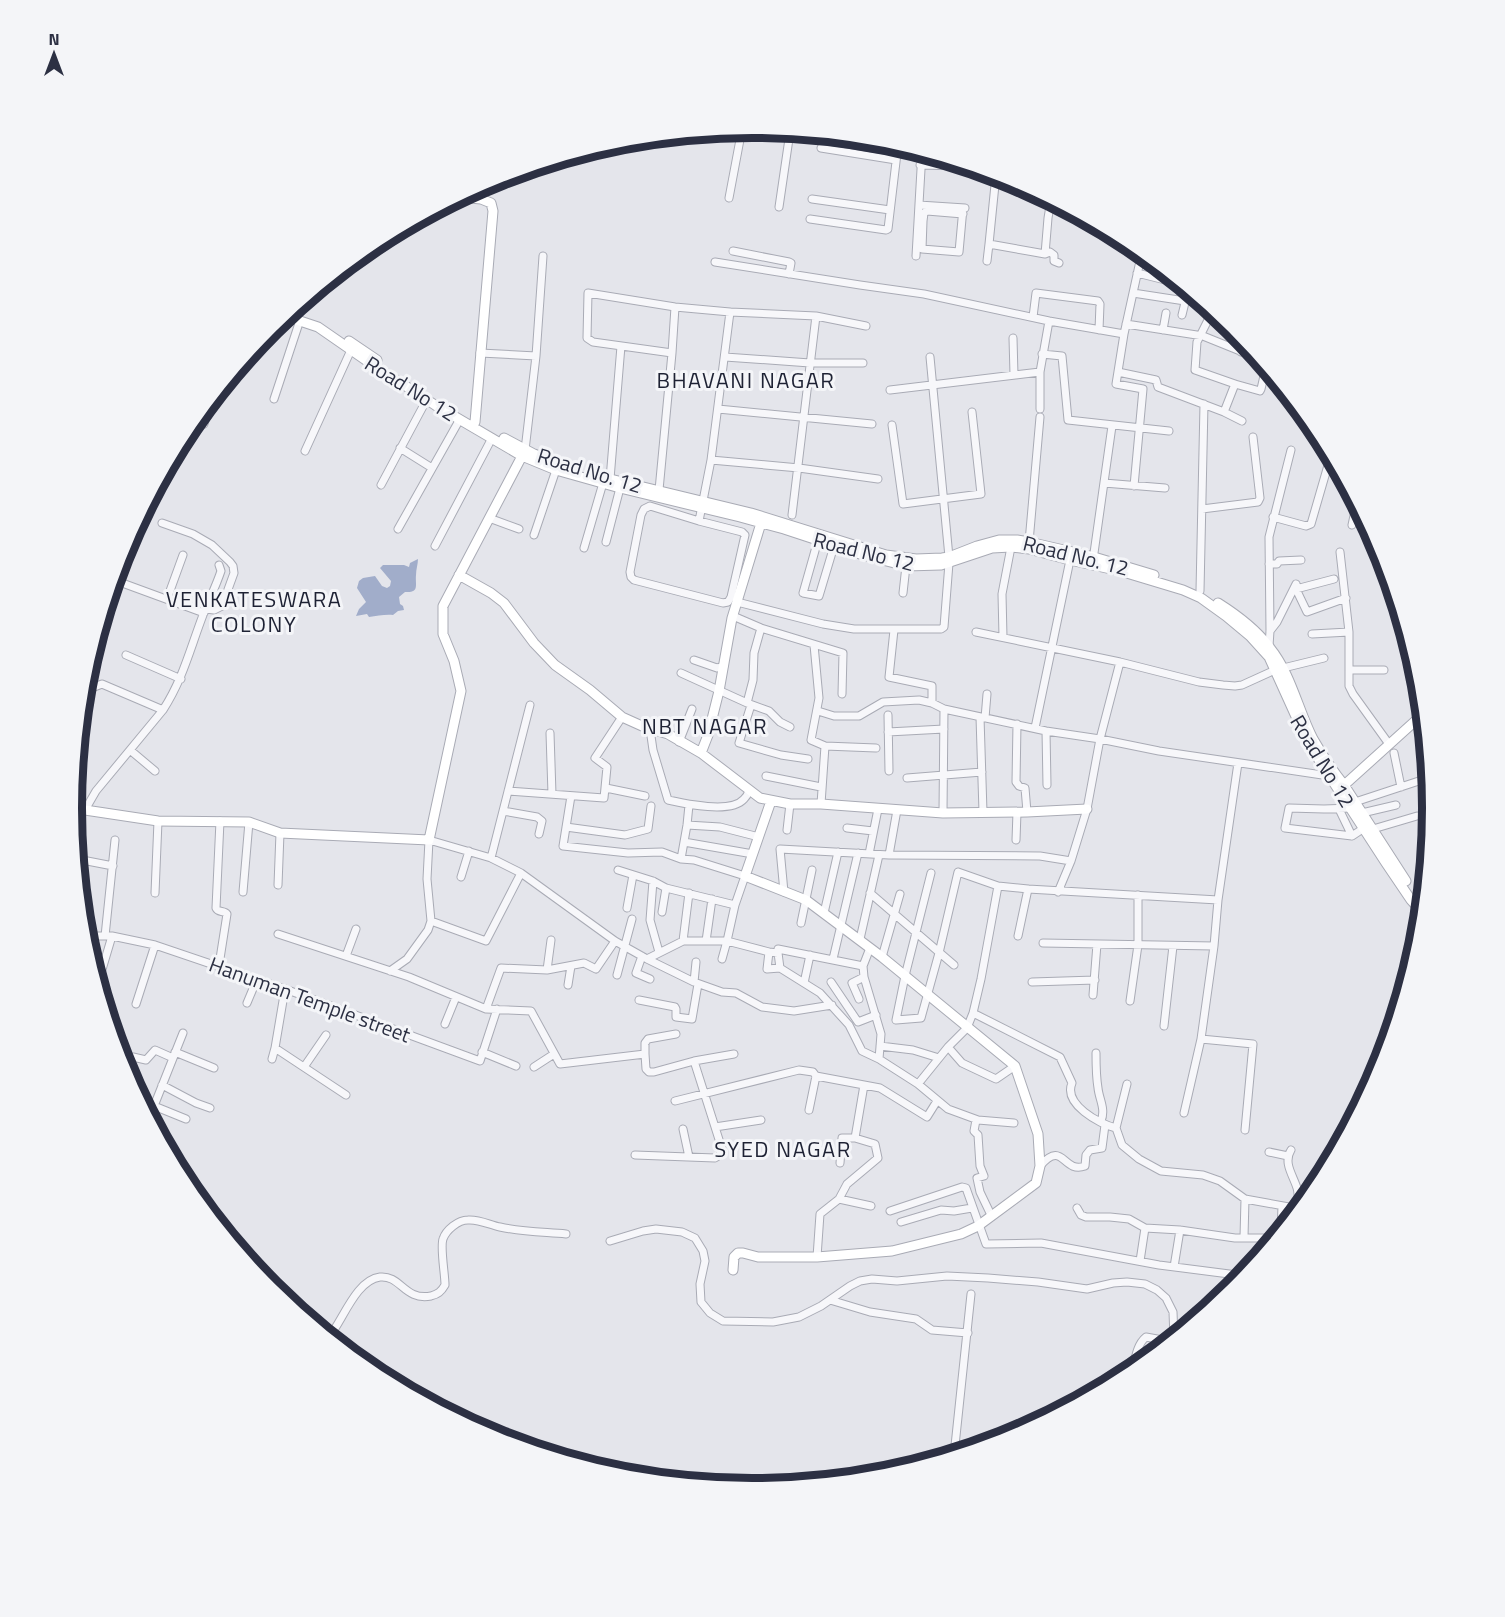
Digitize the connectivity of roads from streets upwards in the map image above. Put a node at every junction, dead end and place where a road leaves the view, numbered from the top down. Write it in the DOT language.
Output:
graph roads {
  1 [pos="740,139"];
  2 [pos="789,140"];
  3 [pos="821,148"];
  4 [pos="897,154"];
  5 [pos="896,160"];
  6 [pos="921,160"];
  7 [pos="920,165"];
  8 [pos="940,165"];
  9 [pos="995,185"];
  10 [pos="729,198"];
  11 [pos="477,199"];
  12 [pos="812,199"];
  13 [pos="919,205"];
  14 [pos="779,207"];
  15 [pos="1050,208"];
  16 [pos="890,210"];
  17 [pos="963,210"];
  18 [pos="810,219"];
  19 [pos="921,221"];
  20 [pos="989,244"];
  21 [pos="733,251"];
  22 [pos="1045,254"];
  23 [pos="543,256"];
  24 [pos="916,256"];
  25 [pos="987,261"];
  26 [pos="715,262"];
  27 [pos="1140,262"];
  28 [pos="1059,263"];
  29 [pos="1137,273"];
  30 [pos="789,274"];
  31 [pos="1163,280"];
  32 [pos="1133,293"];
  33 [pos="1185,301"];
  34 [pos="675,307"];
  35 [pos="730,312"];
  36 [pos="1166,313"];
  37 [pos="300,315"];
  38 [pos="1182,315"];
  39 [pos="816,316"];
  40 [pos="1033,317"];
  41 [pos="296,319"];
  42 [pos="1208,319"];
  43 [pos="300,320"];
  44 [pos="1049,321"];
  45 [pos="1126,324"];
  46 [pos="866,326"];
  47 [pos="1099,330"];
  48 [pos="1163,330"];
  49 [pos="1124,334"];
  50 [pos="1199,336"];
  51 [pos="1012,338"];
  52 [pos="621,346"];
  53 [pos="351,350"];
  54 [pos="1241,351"];
  55 [pos="480,353"];
  56 [pos="672,353"];
  57 [pos="1042,354"];
  58 [pos="536,356"];
  59 [pos="725,357"];
  60 [pos="930,357"];
  61 [pos="810,363"];
  62 [pos="863,363"];
  63 [pos="1040,372"];
  64 [pos="1118,372"];
  65 [pos="1014,375"];
  66 [pos="1264,377"];
  67 [pos="1235,384"];
  68 [pos="933,385"];
  69 [pos="890,390"];
  70 [pos="274,399"];
  71 [pos="427,399"];
  72 [pos="1204,404"];
  73 [pos="718,409"];
  74 [pos="972,412"];
  75 [pos="1224,412"];
  76 [pos="804,418"];
  77 [pos="460,419"];
  78 [pos="1242,421"];
  79 [pos="475,422"];
  80 [pos="872,423"];
  81 [pos="892,424"];
  82 [pos="1112,426"];
  83 [pos="1138,429"];
  84 [pos="1169,431"];
  85 [pos="1253,437"];
  86 [pos="492,438"];
  87 [pos="400,448"];
  88 [pos="1291,450"];
  89 [pos="305,451"];
  90 [pos="524,453"];
  91 [pos="711,460"];
  92 [pos="1328,466"];
  93 [pos="432,468"];
  94 [pos="799,468"];
  95 [pos="556,470"];
  96 [pos="878,479"];
  97 [pos="606,481"];
  98 [pos="1104,483"];
  99 [pos="381,485"];
  100 [pos="1134,486"];
  101 [pos="620,488"];
  102 [pos="1165,489"];
  103 [pos="659,490"];
  104 [pos="944,500"];
  105 [pos="691,505"];
  106 [pos="703,505"];
  107 [pos="1202,509"];
  108 [pos="792,515"];
  109 [pos="1354,515"];
  110 [pos="687,517"];
  111 [pos="1273,517"];
  112 [pos="489,518"];
  113 [pos="699,521"];
  114 [pos="162,522"];
  115 [pos="761,523"];
  116 [pos="1352,525"];
  117 [pos="519,529"];
  118 [pos="398,530"];
  119 [pos="534,535"];
  120 [pos="818,540"];
  121 [pos="606,542"];
  122 [pos="1029,542"];
  123 [pos="435,546"];
  124 [pos="834,546"];
  125 [pos="1011,547"];
  126 [pos="584,548"];
  127 [pos="1340,552"];
  128 [pos="183,555"];
  129 [pos="949,560"];
  130 [pos="1070,560"];
  131 [pos="1301,560"];
  132 [pos="1093,561"];
  133 [pos="1269,564"];
  134 [pos="219,565"];
  135 [pos="906,566"];
  136 [pos="459,575"];
  137 [pos="1338,577"];
  138 [pos="122,583"];
  139 [pos="1296,584"];
  140 [pos="1200,591"];
  141 [pos="903,593"];
  142 [pos="1346,598"];
  143 [pos="167,599"];
  144 [pos="737,602"];
  145 [pos="205,611"];
  146 [pos="733,616"];
  147 [pos="761,628"];
  148 [pos="894,630"];
  149 [pos="1270,631"];
  150 [pos="976,632"];
  151 [pos="1349,632"];
  152 [pos="1312,634"];
  153 [pos="1003,637"];
  154 [pos="814,645"];
  155 [pos="1269,646"];
  156 [pos="1052,647"];
  157 [pos="126,655"];
  158 [pos="1324,658"];
  159 [pos="694,660"];
  160 [pos="1120,662"];
  161 [pos="724,666"];
  162 [pos="1279,669"];
  163 [pos="1349,670"];
  164 [pos="1384,670"];
  165 [pos="681,673"];
  166 [pos="181,679"];
  167 [pos="93,687"];
  168 [pos="719,691"];
  169 [pos="842,694"];
  170 [pos="987,694"];
  171 [pos="932,703"];
  172 [pos="749,704"];
  173 [pos="530,705"];
  174 [pos="692,709"];
  175 [pos="944,709"];
  176 [pos="163,710"];
  177 [pos="818,711"];
  178 [pos="888,715"];
  179 [pos="622,717"];
  180 [pos="982,718"];
  181 [pos="1417,721"];
  182 [pos="1017,724"];
  183 [pos="790,727"];
  184 [pos="1035,728"];
  185 [pos="650,729"];
  186 [pos="944,729"];
  187 [pos="1046,731"];
  188 [pos="888,732"];
  189 [pos="550,733"];
  190 [pos="1100,739"];
  191 [pos="680,742"];
  192 [pos="825,746"];
  193 [pos="876,748"];
  194 [pos="1392,749"];
  195 [pos="130,750"];
  196 [pos="701,753"];
  197 [pos="808,759"];
  198 [pos="1238,763"];
  199 [pos="155,771"];
  200 [pos="889,771"];
  201 [pos="982,772"];
  202 [pos="766,776"];
  203 [pos="944,776"];
  204 [pos="1329,776"];
  205 [pos="907,778"];
  206 [pos="1421,780"];
  207 [pos="1047,785"];
  208 [pos="821,787"];
  209 [pos="1341,787"];
  210 [pos="1401,787"];
  211 [pos="606,788"];
  212 [pos="508,791"];
  213 [pos="749,791"];
  214 [pos="552,794"];
  215 [pos="571,796"];
  216 [pos="645,796"];
  217 [pos="771,801"];
  218 [pos="790,804"];
  219 [pos="821,804"];
  220 [pos="689,805"];
  221 [pos="1353,805"];
  222 [pos="1396,805"];
  223 [pos="651,806"];
  224 [pos="878,808"];
  225 [pos="1087,808"];
  226 [pos="1339,808"];
  227 [pos="85,810"];
  228 [pos="897,810"];
  229 [pos="503,812"];
  230 [pos="1017,812"];
  231 [pos="1027,812"];
  232 [pos="942,813"];
  233 [pos="983,813"];
  234 [pos="1362,813"];
  235 [pos="1417,816"];
  236 [pos="158,821"];
  237 [pos="220,821"];
  238 [pos="249,822"];
  239 [pos="687,825"];
  240 [pos="566,827"];
  241 [pos="847,828"];
  242 [pos="1368,829"];
  243 [pos="787,830"];
  244 [pos="873,831"];
  245 [pos="280,833"];
  246 [pos="539,834"];
  247 [pos="1352,836"];
  248 [pos="759,837"];
  249 [pos="115,840"];
  250 [pos="429,840"];
  251 [pos="1016,840"];
  252 [pos="684,842"];
  253 [pos="469,851"];
  254 [pos="838,852"];
  255 [pos="858,853"];
  256 [pos="753,854"];
  257 [pos="869,854"];
  258 [pos="879,855"];
  259 [pos="889,855"];
  260 [pos="491,858"];
  261 [pos="681,859"];
  262 [pos="85,861"];
  263 [pos="1071,861"];
  264 [pos="113,866"];
  265 [pos="618,870"];
  266 [pos="812,870"];
  267 [pos="521,873"];
  268 [pos="932,873"];
  269 [pos="633,875"];
  270 [pos="745,876"];
  271 [pos="461,877"];
  272 [pos="652,880"];
  273 [pos="278,885"];
  274 [pos="998,886"];
  275 [pos="666,888"];
  276 [pos="1028,889"];
  277 [pos="243,892"];
  278 [pos="784,892"];
  279 [pos="1058,892"];
  280 [pos="155,893"];
  281 [pos="689,893"];
  282 [pos="870,893"];
  283 [pos="900,894"];
  284 [pos="1138,895"];
  285 [pos="1417,897"];
  286 [pos="711,899"];
  287 [pos="806,900"];
  288 [pos="1218,900"];
  289 [pos="735,905"];
  290 [pos="1416,905"];
  291 [pos="627,908"];
  292 [pos="662,912"];
  293 [pos="824,913"];
  294 [pos="894,913"];
  295 [pos="632,920"];
  296 [pos="431,921"];
  297 [pos="801,924"];
  298 [pos="842,927"];
  299 [pos="356,929"];
  300 [pos="916,933"];
  301 [pos="278,934"];
  302 [pos="95,936"];
  303 [pos="108,936"];
  304 [pos="1018,936"];
  305 [pos="860,939"];
  306 [pos="551,940"];
  307 [pos="683,940"];
  308 [pos="615,941"];
  309 [pos="706,941"];
  310 [pos="727,941"];
  311 [pos="1043,943"];
  312 [pos="1097,944"];
  313 [pos="155,945"];
  314 [pos="1138,945"];
  315 [pos="1173,946"];
  316 [pos="1214,946"];
  317 [pos="625,947"];
  318 [pos="870,948"];
  319 [pos="659,952"];
  320 [pos="769,952"];
  321 [pos="778,953"];
  322 [pos="939,953"];
  323 [pos="810,955"];
  324 [pos="346,956"];
  325 [pos="882,957"];
  326 [pos="644,958"];
  327 [pos="722,959"];
  328 [pos="833,959"];
  329 [pos="696,962"];
  330 [pos="219,966"];
  331 [pos="571,966"];
  332 [pos="863,966"];
  333 [pos="954,966"];
  334 [pos="101,967"];
  335 [pos="780,968"];
  336 [pos="547,970"];
  337 [pos="390,971"];
  338 [pos="617,975"];
  339 [pos="905,976"];
  340 [pos="864,977"];
  341 [pos="257,979"];
  342 [pos="650,979"];
  343 [pos="1095,980"];
  344 [pos="831,982"];
  345 [pos="1032,982"];
  346 [pos="696,983"];
  347 [pos="804,983"];
  348 [pos="568,985"];
  349 [pos="285,989"];
  350 [pos="927,994"];
  351 [pos="1093,995"];
  352 [pos="456,997"];
  353 [pos="859,999"];
  354 [pos="639,1000"];
  355 [pos="1130,1001"];
  356 [pos="247,1003"];
  357 [pos="136,1005"];
  358 [pos="831,1005"];
  359 [pos="486,1009"];
  360 [pos="497,1009"];
  361 [pos="973,1013"];
  362 [pos="876,1015"];
  363 [pos="445,1024"];
  364 [pos="1164,1026"];
  365 [pos="967,1028"];
  366 [pos="183,1033"];
  367 [pos="676,1034"];
  368 [pos="326,1035"];
  369 [pos="1201,1039"];
  370 [pos="880,1046"];
  371 [pos="948,1047"];
  372 [pos="275,1048"];
  373 [pos="482,1052"];
  374 [pos="1096,1053"];
  375 [pos="554,1054"];
  376 [pos="645,1054"];
  377 [pos="734,1054"];
  378 [pos="174,1055"];
  379 [pos="939,1058"];
  380 [pos="132,1059"];
  381 [pos="272,1059"];
  382 [pos="879,1059"];
  383 [pos="694,1061"];
  384 [pos="516,1066"];
  385 [pos="1015,1066"];
  386 [pos="304,1067"];
  387 [pos="534,1067"];
  388 [pos="214,1068"];
  389 [pos="816,1076"];
  390 [pos="918,1084"];
  391 [pos="1127,1084"];
  392 [pos="864,1085"];
  393 [pos="162,1086"];
  394 [pos="705,1093"];
  395 [pos="346,1095"];
  396 [pos="675,1101"];
  397 [pos="937,1101"];
  398 [pos="154,1106"];
  399 [pos="210,1108"];
  400 [pos="809,1110"];
  401 [pos="1184,1113"];
  402 [pos="186,1119"];
  403 [pos="761,1120"];
  404 [pos="976,1120"];
  405 [pos="1014,1123"];
  406 [pos="1103,1123"];
  407 [pos="715,1127"];
  408 [pos="1116,1128"];
  409 [pos="683,1129"];
  410 [pos="1245,1130"];
  411 [pos="855,1138"];
  412 [pos="1269,1152"];
  413 [pos="635,1155"];
  414 [pos="689,1157"];
  415 [pos="840,1163"];
  416 [pos="1040,1166"];
  417 [pos="1298,1197"];
  418 [pos="839,1199"];
  419 [pos="1245,1199"];
  420 [pos="871,1206"];
  421 [pos="1282,1206"];
  422 [pos="1290,1207"];
  423 [pos="972,1208"];
  424 [pos="1077,1208"];
  425 [pos="890,1211"];
  426 [pos="991,1215"];
  427 [pos="1281,1219"];
  428 [pos="901,1222"];
  429 [pos="978,1226"];
  430 [pos="1145,1228"];
  431 [pos="1180,1230"];
  432 [pos="566,1234"];
  433 [pos="1244,1237"];
  434 [pos="1266,1238"];
  435 [pos="610,1241"];
  436 [pos="816,1257"];
  437 [pos="1140,1261"];
  438 [pos="1174,1267"];
  439 [pos="733,1270"];
  440 [pos="1232,1276"];
  441 [pos="971,1294"];
  442 [pos="830,1300"];
  443 [pos="1174,1329"];
  444 [pos="334,1331"];
  445 [pos="968,1333"];
  446 [pos="1160,1340"];
  447 [pos="1136,1358"];
  448 [pos="955,1447"];
  1 -- 10 [label="street"];
  2 -- 14 [label="street"];
  3 -- 5 [label="street"];
  4 -- 5 [label="street"];
  5 -- 16 [label="street"];
  6 -- 7 [label="street"];
  7 -- 8 [label="street"];
  7 -- 13 [label="street"];
  9 -- 20 [label="street"];
  11 -- 55 [label="street"];
  12 -- 16 [label="street"];
  13 -- 17 [label="street"];
  13 -- 19 [label="street"];
  15 -- 22 [label="street"];
  16 -- 18 [label="street"];
  17 -- 19 [label="street"];
  17 -- 19 [label="street"];
  19 -- 24 [label="street"];
  20 -- 22 [label="street"];
  20 -- 25 [label="street"];
  21 -- 30 [label="street"];
  22 -- 28 [label="street"];
  23 -- 58 [label="street"];
  26 -- 30 [label="street"];
  27 -- 29 [label="street"];
  29 -- 31 [label="street"];
  29 -- 32 [label="street"];
  30 -- 40 [label="street"];
  32 -- 33 [label="street"];
  32 -- 45 [label="street"];
  33 -- 38 [label="street"];
  34 -- 35 [label="street"];
  34 -- 52 [label="street"];
  34 -- 56 [label="street"];
  35 -- 39 [label="street"];
  35 -- 59 [label="street"];
  36 -- 48 [label="street"];
  37 -- 79 [label="street, Road No. 12"];
  39 -- 46 [label="street"];
  39 -- 61 [label="street"];
  40 -- 44 [label="street"];
  40 -- 47 [label="street"];
  41 -- 43 [label="street, Road No 12"];
  42 -- 50 [label="street"];
  43 -- 53 [label="street, Road No 12"];
  43 -- 70 [label="street"];
  44 -- 47 [label="street"];
  44 -- 57 [label="street"];
  45 -- 48 [label="street"];
  45 -- 49 [label="street"];
  47 -- 49 [label="street"];
  48 -- 50 [label="street"];
  49 -- 64 [label="street"];
  50 -- 54 [label="street"];
  50 -- 67 [label="street"];
  51 -- 65 [label="street"];
  52 -- 56 [label="street"];
  52 -- 97 [label="street"];
  53 -- 71 [label="street, Road No 12"];
  53 -- 89 [label="street"];
  55 -- 58 [label="street"];
  55 -- 79 [label="street"];
  56 -- 103 [label="street"];
  57 -- 63 [label="street"];
  57 -- 82 [label="street"];
  58 -- 90 [label="street"];
  59 -- 61 [label="street"];
  59 -- 73 [label="street"];
  60 -- 68 [label="street"];
  61 -- 62 [label="street"];
  61 -- 76 [label="street"];
  63 -- 65 [label="street"];
  63 -- 122 [label="street"];
  64 -- 72 [label="street"];
  64 -- 83 [label="street"];
  65 -- 68 [label="street"];
  66 -- 67 [label="street"];
  67 -- 75 [label="street"];
  68 -- 69 [label="street"];
  68 -- 104 [label="street"];
  71 -- 77 [label="street, Road No 12"];
  71 -- 87 [label="street"];
  72 -- 75 [label="street"];
  72 -- 107 [label="street"];
  73 -- 76 [label="street"];
  73 -- 91 [label="street"];
  74 -- 104 [label="street"];
  75 -- 78 [label="street"];
  76 -- 80 [label="street"];
  76 -- 94 [label="street"];
  77 -- 86 [label="street, Road No 12"];
  77 -- 93 [label="street"];
  79 -- 90 [label="street, Road No. 12"];
  81 -- 104 [label="street"];
  82 -- 83 [label="street"];
  82 -- 98 [label="street"];
  83 -- 84 [label="street"];
  83 -- 100 [label="street"];
  85 -- 107 [label="street"];
  86 -- 90 [label="street, Road No 12"];
  86 -- 123 [label="street"];
  87 -- 93 [label="street"];
  87 -- 99 [label="street"];
  88 -- 111 [label="street"];
  90 -- 95 [label="street, Road No 12"];
  90 -- 97 [label="street, Road No. 12"];
  90 -- 112 [label="street"];
  91 -- 94 [label="street"];
  91 -- 106 [label="street"];
  92 -- 111 [label="street"];
  93 -- 118 [label="street"];
  94 -- 96 [label="street"];
  94 -- 108 [label="street"];
  95 -- 97 [label="street, Road No 12"];
  95 -- 119 [label="street"];
  97 -- 101 [label="street, Road No 12"];
  97 -- 103 [label="street, Road No. 12"];
  97 -- 126 [label="street"];
  98 -- 100 [label="street"];
  98 -- 132 [label="street"];
  100 -- 102 [label="street"];
  101 -- 105 [label="street, Road No 12"];
  101 -- 121 [label="street"];
  103 -- 106 [label="street, Road No. 12"];
  104 -- 129 [label="street"];
  105 -- 106 [label="street, Road No 12"];
  105 -- 110 [label="street"];
  106 -- 113 [label="street"];
  106 -- 115 [label="street, Road No 12"];
  106 -- 129 [label="street, Road No. 12"];
  107 -- 140 [label="street"];
  109 -- 116 [label="street"];
  110 -- 113 [label="street"];
  110 -- 113 [label="street"];
  111 -- 133 [label="street"];
  112 -- 117 [label="street"];
  112 -- 136 [label="street"];
  114 -- 145 [label="street"];
  115 -- 120 [label="street, Road No 12"];
  115 -- 144 [label="street"];
  120 -- 124 [label="street, Road No 12"];
  120 -- 124 [label="street"];
  122 -- 129 [label="street, Road No. 12"];
  122 -- 132 [label="street, Road No. 12"];
  124 -- 135 [label="street, Road No 12"];
  125 -- 129 [label="street, Road No 12"];
  125 -- 130 [label="street, Road No 12"];
  125 -- 153 [label="street"];
  127 -- 137 [label="street"];
  128 -- 143 [label="street"];
  129 -- 135 [label="street, Road No 12"];
  129 -- 148 [label="street"];
  130 -- 132 [label="street, Road No 12"];
  130 -- 156 [label="street"];
  131 -- 133 [label="street"];
  132 -- 140 [label="street, Road No. 12"];
  132 -- 162 [label="street, Road No 12"];
  133 -- 149 [label="street"];
  134 -- 145 [label="street"];
  135 -- 141 [label="street"];
  136 -- 179 [label="street"];
  136 -- 250 [label="street"];
  137 -- 142 [label="street"];
  137 -- 142 [label="street"];
  138 -- 143 [label="street"];
  139 -- 149 [label="street"];
  140 -- 155 [label="street, Road No. 12"];
  142 -- 151 [label="street"];
  143 -- 145 [label="street"];
  144 -- 146 [label="street"];
  144 -- 148 [label="street"];
  145 -- 166 [label="street"];
  146 -- 147 [label="street"];
  146 -- 161 [label="street"];
  147 -- 154 [label="street"];
  147 -- 172 [label="street"];
  148 -- 171 [label="street"];
  149 -- 155 [label="street"];
  150 -- 153 [label="street"];
  151 -- 152 [label="street"];
  151 -- 163 [label="street"];
  153 -- 156 [label="street"];
  154 -- 169 [label="street"];
  154 -- 177 [label="street"];
  155 -- 162 [label="street, Road No. 12"];
  156 -- 160 [label="street"];
  156 -- 184 [label="street"];
  157 -- 166 [label="street"];
  158 -- 162 [label="street"];
  159 -- 161 [label="street"];
  160 -- 162 [label="street"];
  160 -- 190 [label="street"];
  161 -- 168 [label="street"];
  162 -- 204 [label="street, Road No 12"];
  162 -- 209 [label="street, Road No. 12"];
  163 -- 164 [label="street"];
  163 -- 194 [label="street"];
  165 -- 168 [label="street"];
  166 -- 176 [label="street"];
  167 -- 176 [label="street"];
  168 -- 172 [label="street"];
  168 -- 196 [label="street"];
  170 -- 180 [label="street"];
  171 -- 175 [label="street"];
  171 -- 177 [label="street"];
  172 -- 183 [label="street"];
  172 -- 197 [label="street"];
  173 -- 212 [label="street"];
  174 -- 191 [label="street"];
  175 -- 180 [label="street"];
  175 -- 186 [label="street"];
  176 -- 195 [label="street"];
  177 -- 192 [label="street"];
  178 -- 188 [label="street"];
  179 -- 185 [label="street"];
  179 -- 211 [label="street"];
  180 -- 182 [label="street"];
  180 -- 201 [label="street"];
  181 -- 194 [label="street"];
  182 -- 184 [label="street"];
  182 -- 231 [label="street"];
  184 -- 187 [label="street"];
  185 -- 191 [label="street"];
  185 -- 220 [label="street"];
  186 -- 188 [label="street"];
  186 -- 203 [label="street"];
  187 -- 190 [label="street"];
  187 -- 207 [label="street"];
  188 -- 200 [label="street"];
  189 -- 214 [label="street"];
  190 -- 198 [label="street"];
  190 -- 225 [label="street"];
  191 -- 196 [label="street"];
  192 -- 193 [label="street"];
  192 -- 208 [label="street"];
  194 -- 209 [label="street"];
  194 -- 210 [label="street"];
  195 -- 199 [label="street"];
  195 -- 227 [label="street"];
  196 -- 213 [label="street"];
  198 -- 204 [label="street"];
  198 -- 288 [label="street"];
  201 -- 203 [label="street"];
  201 -- 233 [label="street"];
  202 -- 208 [label="street"];
  203 -- 205 [label="street"];
  203 -- 232 [label="street"];
  204 -- 209 [label="street, Road No 12"];
  206 -- 210 [label="street"];
  208 -- 219 [label="street"];
  209 -- 221 [label="street, Road No. 12"];
  210 -- 221 [label="street"];
  211 -- 215 [label="street"];
  211 -- 216 [label="street"];
  212 -- 214 [label="street"];
  212 -- 229 [label="street"];
  213 -- 217 [label="street"];
  213 -- 220 [label="street"];
  214 -- 215 [label="street"];
  215 -- 240 [label="street"];
  217 -- 218 [label="street"];
  217 -- 248 [label="street"];
  218 -- 219 [label="street"];
  218 -- 243 [label="street"];
  219 -- 224 [label="street"];
  220 -- 239 [label="street"];
  221 -- 226 [label="street"];
  221 -- 234 [label="street, Road No. 12"];
  221 -- 242 [label="street, Road No 12"];
  222 -- 234 [label="street"];
  223 -- 240 [label="street"];
  224 -- 228 [label="street"];
  224 -- 244 [label="street"];
  225 -- 231 [label="street"];
  225 -- 263 [label="street"];
  226 -- 247 [label="street"];
  226 -- 247 [label="street"];
  227 -- 236 [label="street"];
  228 -- 232 [label="street"];
  228 -- 259 [label="street"];
  229 -- 246 [label="street"];
  229 -- 260 [label="street"];
  230 -- 231 [label="street"];
  230 -- 233 [label="street"];
  230 -- 251 [label="street"];
  232 -- 233 [label="street"];
  234 -- 242 [label="street, Road No. 12"];
  235 -- 242 [label="street"];
  236 -- 237 [label="street"];
  236 -- 280 [label="street"];
  237 -- 238 [label="street"];
  237 -- 330 [label="street"];
  238 -- 245 [label="street"];
  238 -- 277 [label="street"];
  239 -- 248 [label="street"];
  239 -- 252 [label="street"];
  240 -- 261 [label="street"];
  241 -- 244 [label="street"];
  242 -- 247 [label="street"];
  242 -- 285 [label="street, Road No. 12"];
  242 -- 290 [label="street, Road No 12"];
  244 -- 257 [label="street"];
  245 -- 250 [label="street"];
  245 -- 273 [label="street"];
  248 -- 256 [label="street"];
  249 -- 264 [label="street"];
  250 -- 253 [label="street"];
  250 -- 296 [label="street"];
  252 -- 256 [label="street"];
  252 -- 261 [label="street"];
  253 -- 260 [label="street"];
  253 -- 271 [label="street"];
  254 -- 255 [label="street"];
  254 -- 278 [label="street"];
  254 -- 293 [label="street"];
  255 -- 257 [label="street"];
  255 -- 298 [label="street"];
  256 -- 270 [label="street"];
  257 -- 258 [label="street"];
  258 -- 259 [label="street"];
  258 -- 282 [label="street"];
  259 -- 263 [label="street"];
  260 -- 267 [label="street"];
  261 -- 270 [label="street"];
  262 -- 264 [label="street"];
  263 -- 279 [label="street"];
  264 -- 303 [label="street"];
  265 -- 269 [label="street"];
  266 -- 287 [label="street"];
  267 -- 296 [label="street"];
  267 -- 308 [label="street"];
  268 -- 300 [label="street"];
  269 -- 272 [label="street"];
  269 -- 291 [label="street"];
  270 -- 278 [label="street"];
  270 -- 289 [label="street"];
  272 -- 275 [label="street"];
  272 -- 319 [label="street"];
  274 -- 276 [label="street"];
  274 -- 322 [label="street"];
  274 -- 361 [label="street"];
  275 -- 281 [label="street"];
  275 -- 292 [label="street"];
  276 -- 279 [label="street"];
  276 -- 304 [label="street"];
  278 -- 287 [label="street"];
  279 -- 284 [label="street"];
  281 -- 286 [label="street"];
  281 -- 307 [label="street"];
  282 -- 294 [label="street"];
  282 -- 305 [label="street"];
  283 -- 294 [label="street"];
  284 -- 288 [label="street"];
  284 -- 314 [label="street"];
  286 -- 289 [label="street"];
  286 -- 309 [label="street"];
  287 -- 293 [label="street"];
  287 -- 297 [label="street"];
  288 -- 316 [label="street"];
  289 -- 310 [label="street"];
  293 -- 298 [label="street"];
  294 -- 300 [label="street"];
  294 -- 325 [label="street"];
  295 -- 317 [label="street"];
  296 -- 337 [label="street"];
  298 -- 305 [label="street"];
  298 -- 328 [label="street"];
  299 -- 324 [label="street"];
  300 -- 322 [label="street"];
  300 -- 339 [label="street"];
  301 -- 324 [label="street"];
  302 -- 303 [label="street, Hanuman Temple street"];
  303 -- 313 [label="street, Hanuman Temple street"];
  303 -- 334 [label="street"];
  305 -- 318 [label="street"];
  306 -- 336 [label="street"];
  307 -- 309 [label="street"];
  307 -- 319 [label="street"];
  308 -- 317 [label="street"];
  308 -- 331 [label="street"];
  309 -- 310 [label="street"];
  310 -- 320 [label="street"];
  310 -- 327 [label="street"];
  311 -- 312 [label="street"];
  312 -- 314 [label="street"];
  312 -- 343 [label="street"];
  313 -- 330 [label="street, Hanuman Temple street"];
  313 -- 357 [label="street"];
  314 -- 315 [label="street"];
  314 -- 355 [label="street"];
  315 -- 316 [label="street"];
  315 -- 364 [label="street"];
  316 -- 369 [label="street"];
  317 -- 326 [label="street"];
  317 -- 338 [label="street"];
  318 -- 325 [label="street"];
  318 -- 332 [label="street"];
  319 -- 326 [label="street"];
  320 -- 321 [label="street"];
  320 -- 335 [label="street"];
  321 -- 323 [label="street"];
  321 -- 335 [label="street"];
  322 -- 333 [label="street"];
  322 -- 350 [label="street"];
  323 -- 328 [label="street"];
  323 -- 347 [label="street"];
  324 -- 337 [label="street"];
  325 -- 339 [label="street"];
  326 -- 342 [label="street"];
  326 -- 346 [label="street"];
  328 -- 332 [label="street"];
  329 -- 346 [label="street"];
  330 -- 341 [label="street, Hanuman Temple street"];
  331 -- 336 [label="street"];
  331 -- 348 [label="street"];
  332 -- 340 [label="street"];
  335 -- 347 [label="street"];
  336 -- 359 [label="street"];
  337 -- 352 [label="street"];
  339 -- 350 [label="street"];
  339 -- 350 [label="street"];
  340 -- 353 [label="street"];
  340 -- 362 [label="street"];
  341 -- 349 [label="street, Hanuman Temple street"];
  341 -- 356 [label="street"];
  343 -- 345 [label="street"];
  343 -- 351 [label="street"];
  344 -- 362 [label="street"];
  346 -- 354 [label="street"];
  346 -- 358 [label="street"];
  347 -- 358 [label="street"];
  349 -- 372 [label="street"];
  349 -- 373 [label="street, Hanuman Temple street"];
  350 -- 365 [label="street"];
  352 -- 359 [label="street"];
  352 -- 363 [label="street"];
  358 -- 382 [label="street"];
  359 -- 360 [label="street"];
  360 -- 373 [label="street"];
  360 -- 375 [label="street"];
  361 -- 365 [label="street"];
  361 -- 406 [label="street"];
  362 -- 370 [label="street"];
  365 -- 371 [label="street"];
  365 -- 385 [label="street"];
  366 -- 378 [label="street"];
  367 -- 376 [label="street"];
  368 -- 386 [label="street"];
  369 -- 401 [label="street"];
  369 -- 410 [label="street"];
  370 -- 379 [label="street"];
  370 -- 382 [label="street"];
  371 -- 379 [label="street"];
  371 -- 385 [label="street"];
  372 -- 381 [label="street"];
  372 -- 386 [label="street"];
  373 -- 384 [label="street"];
  374 -- 406 [label="street"];
  375 -- 376 [label="street"];
  375 -- 387 [label="street"];
  376 -- 383 [label="street"];
  377 -- 383 [label="street"];
  378 -- 380 [label="street"];
  378 -- 388 [label="street"];
  378 -- 393 [label="street"];
  379 -- 390 [label="street"];
  382 -- 390 [label="street"];
  383 -- 394 [label="street"];
  385 -- 416 [label="street"];
  386 -- 395 [label="street"];
  389 -- 392 [label="street"];
  389 -- 394 [label="street"];
  389 -- 400 [label="street"];
  390 -- 397 [label="street"];
  391 -- 408 [label="street"];
  392 -- 397 [label="street"];
  392 -- 411 [label="street"];
  393 -- 398 [label="street"];
  393 -- 399 [label="street"];
  394 -- 396 [label="street"];
  394 -- 407 [label="street"];
  397 -- 404 [label="street"];
  398 -- 402 [label="street"];
  403 -- 407 [label="street"];
  404 -- 405 [label="street"];
  404 -- 426 [label="street"];
  406 -- 408 [label="street"];
  406 -- 416 [label="street"];
  407 -- 414 [label="street"];
  408 -- 419 [label="street"];
  409 -- 414 [label="street"];
  411 -- 415 [label="street"];
  411 -- 418 [label="street"];
  412 -- 417 [label="street"];
  413 -- 414 [label="street"];
  416 -- 426 [label="street"];
  418 -- 420 [label="street"];
  418 -- 436 [label="street"];
  419 -- 421 [label="street"];
  419 -- 433 [label="street"];
  421 -- 422 [label="street"];
  421 -- 427 [label="street"];
  423 -- 425 [label="street"];
  423 -- 428 [label="street"];
  423 -- 429 [label="street"];
  424 -- 430 [label="street"];
  426 -- 429 [label="street"];
  429 -- 436 [label="street"];
  429 -- 437 [label="street"];
  430 -- 431 [label="street"];
  430 -- 437 [label="street"];
  431 -- 433 [label="street"];
  431 -- 438 [label="street"];
  432 -- 444 [label="street"];
  433 -- 434 [label="street"];
  435 -- 442 [label="street"];
  436 -- 439 [label="street"];
  437 -- 438 [label="street"];
  438 -- 440 [label="street"];
  441 -- 445 [label="street"];
  442 -- 443 [label="street"];
  442 -- 445 [label="street"];
  445 -- 448 [label="street"];
  446 -- 447 [label="street"];
}
